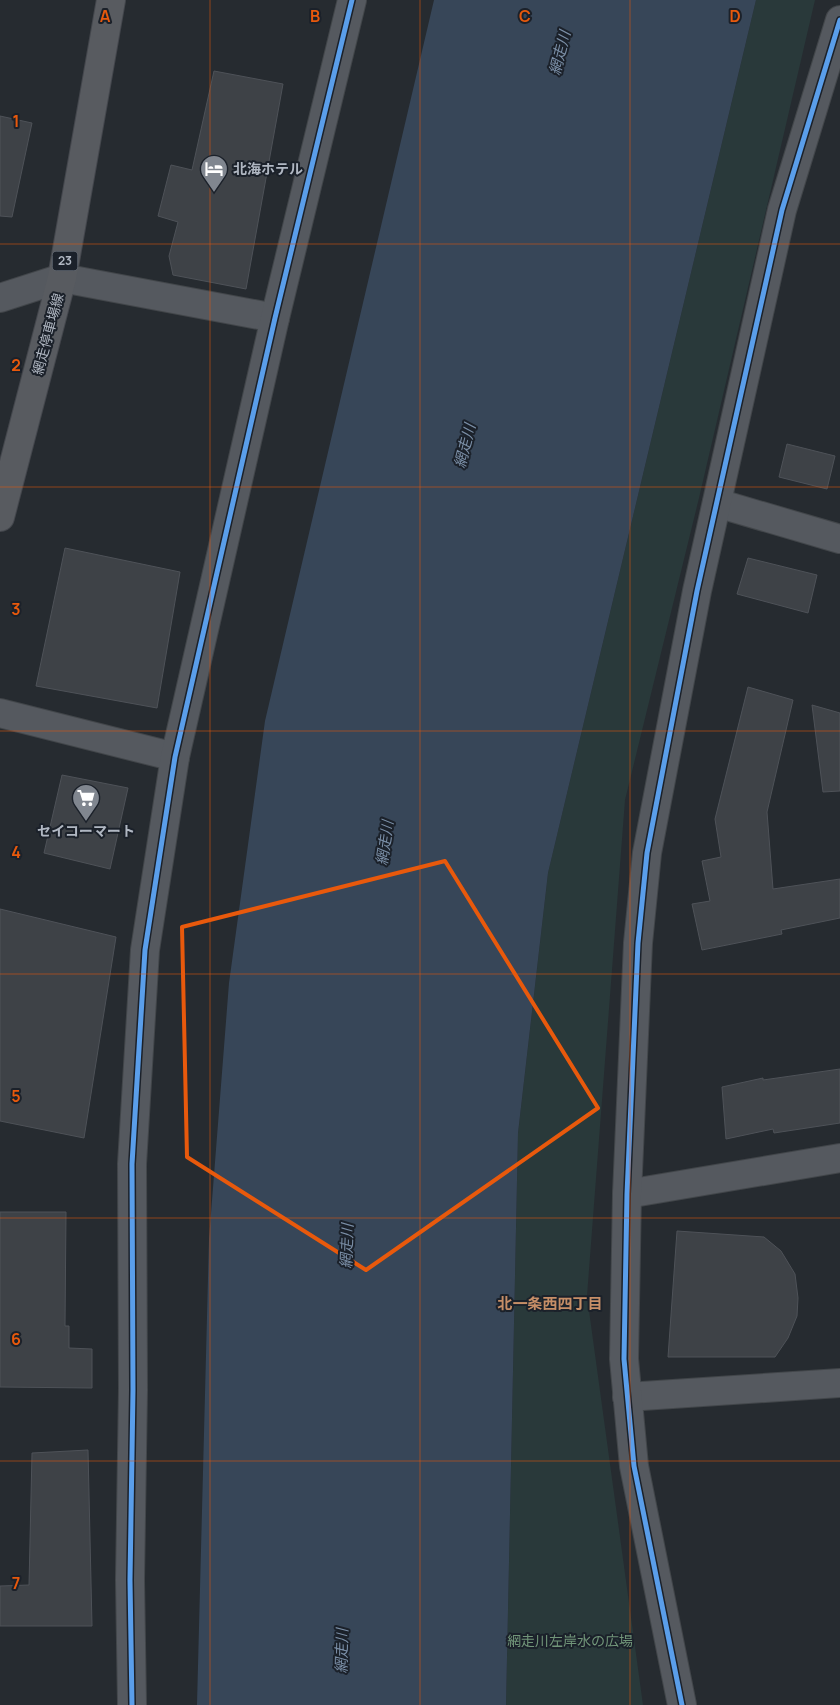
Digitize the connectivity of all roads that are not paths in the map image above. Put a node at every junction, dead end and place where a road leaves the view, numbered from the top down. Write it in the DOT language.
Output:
graph roads {
  1 [pos="111,0"];
  2 [pos="352,0"];
  3 [pos="840,20"];
  4 [pos="62,278"];
  5 [pos="0,298"];
  6 [pos="276,318"];
  7 [pos="717,502"];
  8 [pos="0,517"];
  9 [pos="840,539"];
  10 [pos="0,713"];
  11 [pos="176,757"];
  12 [pos="840,1158"];
  13 [pos="627,1194"];
  14 [pos="840,1383"];
  15 [pos="627,1397"];
  16 [pos="132,1705"];
  17 [pos="682,1705"];
  1 -- 4 [label="main road, 網走停車場線 / 23"];
  2 -- 6 [label="street"];
  3 -- 7 [label="street"];
  4 -- 5 [label="street"];
  4 -- 6 [label="street"];
  4 -- 8 [label="main road, 網走停車場線 / 23"];
  6 -- 11 [label="street"];
  7 -- 9 [label="street"];
  7 -- 13 [label="street"];
  10 -- 11 [label="street"];
  11 -- 16 [label="street"];
  12 -- 13 [label="street"];
  13 -- 15 [label="street"];
  14 -- 15 [label="street"];
  15 -- 17 [label="street"];
}
